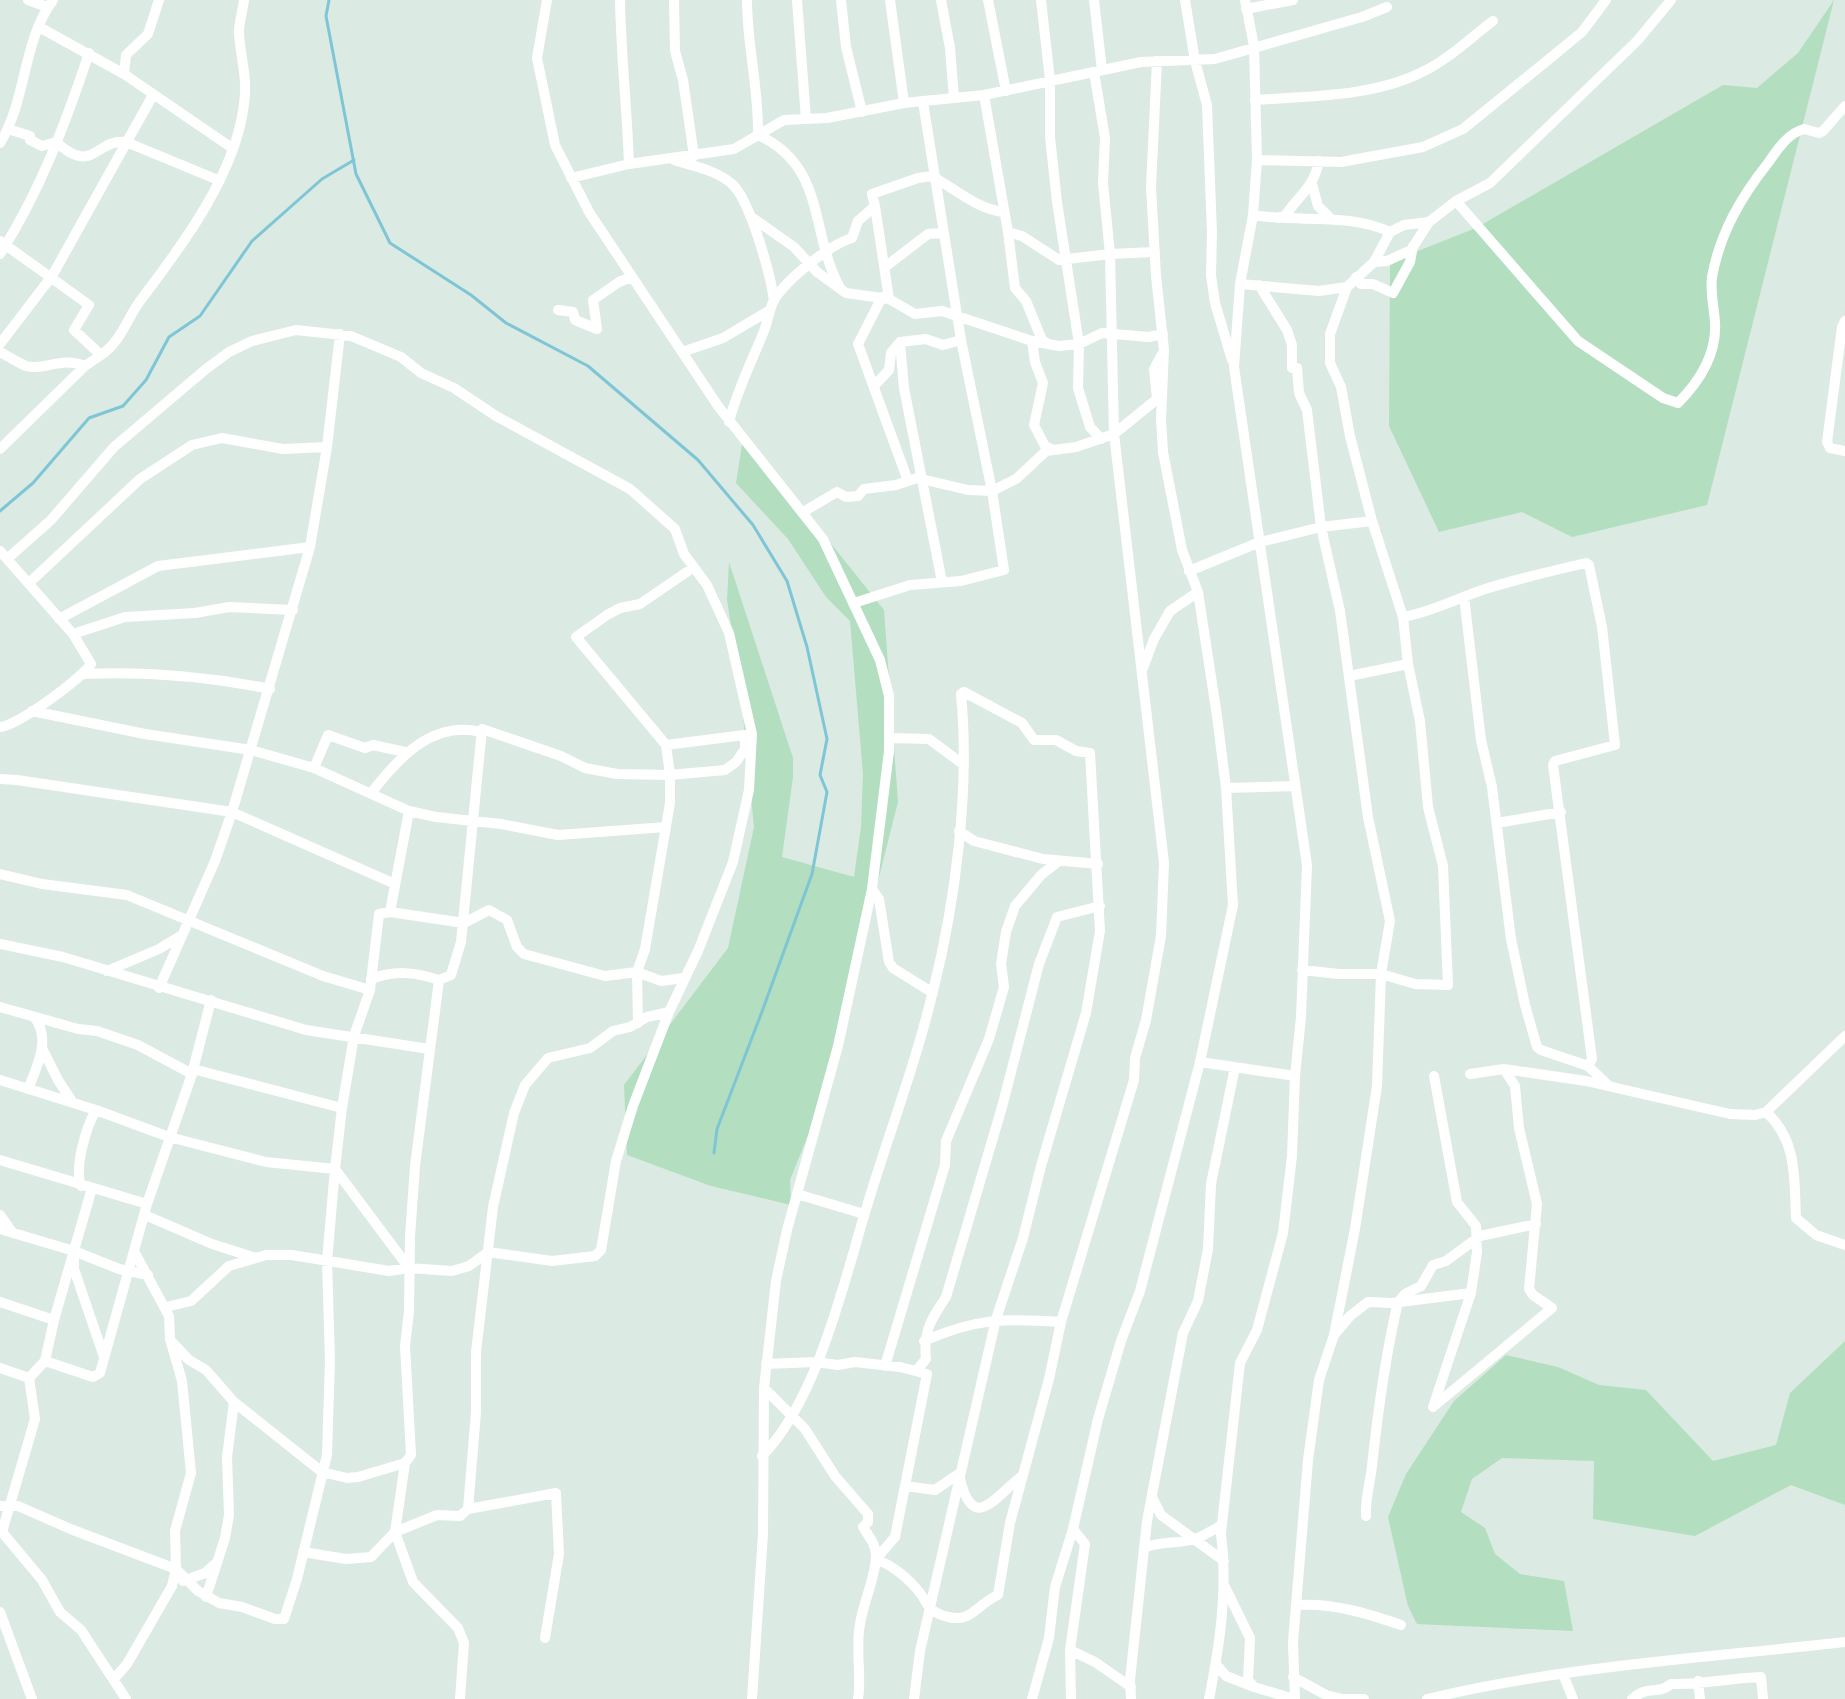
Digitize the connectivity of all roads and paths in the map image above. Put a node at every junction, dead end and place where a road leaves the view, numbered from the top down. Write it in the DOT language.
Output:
graph roads {
  1 [pos="28,0"];
  2 [pos="159,0"];
  3 [pos="244,0"];
  4 [pos="547,0"];
  5 [pos="620,0"];
  6 [pos="674,0"];
  7 [pos="747,0"];
  8 [pos="797,0"];
  9 [pos="841,0"];
  10 [pos="890,0"];
  11 [pos="941,0"];
  12 [pos="988,0"];
  13 [pos="1041,0"];
  14 [pos="1094,0"];
  15 [pos="1185,0"];
  16 [pos="1293,0"];
  17 [pos="1606,0"];
  18 [pos="1671,0"];
  19 [pos="50,4"];
  20 [pos="1246,4"];
  21 [pos="1387,7"];
  22 [pos="1493,21"];
  23 [pos="39,27"];
  24 [pos="1254,46"];
  25 [pos="89,53"];
  26 [pos="1157,61"];
  27 [pos="1195,61"];
  28 [pos="1098,71"];
  29 [pos="124,74"];
  30 [pos="1050,80"];
  31 [pos="1006,91"];
  32 [pos="153,95"];
  33 [pos="984,95"];
  34 [pos="954,98"];
  35 [pos="1255,100"];
  36 [pos="922,102"];
  37 [pos="904,103"];
  38 [pos="1845,106"];
  39 [pos="861,112"];
  40 [pos="806,119"];
  41 [pos="8,129"];
  42 [pos="758,135"];
  43 [pos="56,142"];
  44 [pos="126,142"];
  45 [pos="0,143"];
  46 [pos="232,148"];
  47 [pos="694,156"];
  48 [pos="670,159"];
  49 [pos="1257,160"];
  50 [pos="1319,161"];
  51 [pos="629,164"];
  52 [pos="932,176"];
  53 [pos="571,178"];
  54 [pos="218,180"];
  55 [pos="1312,184"];
  56 [pos="1456,201"];
  57 [pos="875,206"];
  58 [pos="1004,212"];
  59 [pos="1253,215"];
  60 [pos="750,216"];
  61 [pos="1277,219"];
  62 [pos="1331,219"];
  63 [pos="1429,222"];
  64 [pos="1008,232"];
  65 [pos="1390,232"];
  66 [pos="944,233"];
  67 [pos="1414,243"];
  68 [pos="2,246"];
  69 [pos="1155,252"];
  70 [pos="826,254"];
  71 [pos="1110,254"];
  72 [pos="1065,261"];
  73 [pos="1374,262"];
  74 [pos="811,264"];
  75 [pos="885,267"];
  76 [pos="52,276"];
  77 [pos="632,277"];
  78 [pos="1356,278"];
  79 [pos="1240,284"];
  80 [pos="1259,285"];
  81 [pos="1347,287"];
  82 [pos="841,289"];
  83 [pos="886,298"];
  84 [pos="772,305"];
  85 [pos="558,310"];
  86 [pos="957,317"];
  87 [pos="1844,325"];
  88 [pos="1112,333"];
  89 [pos="1163,333"];
  90 [pos="340,334"];
  91 [pos="960,340"];
  92 [pos="1032,341"];
  93 [pos="900,342"];
  94 [pos="0,344"];
  95 [pos="1079,344"];
  96 [pos="1048,345"];
  97 [pos="1164,350"];
  98 [pos="682,351"];
  99 [pos="0,352"];
  100 [pos="101,355"];
  101 [pos="85,366"];
  102 [pos="1234,367"];
  103 [pos="874,387"];
  104 [pos="729,422"];
  105 [pos="1114,434"];
  106 [pos="1101,439"];
  107 [pos="327,447"];
  108 [pos="0,449"];
  109 [pos="1053,450"];
  110 [pos="1845,451"];
  111 [pos="923,478"];
  112 [pos="908,481"];
  113 [pos="992,491"];
  114 [pos="802,512"];
  115 [pos="1372,521"];
  116 [pos="1321,527"];
  117 [pos="1260,542"];
  118 [pos="310,547"];
  119 [pos="4,555"];
  120 [pos="694,567"];
  121 [pos="1189,571"];
  122 [pos="942,582"];
  123 [pos="29,583"];
  124 [pos="1198,592"];
  125 [pos="1464,597"];
  126 [pos="854,603"];
  127 [pos="293,610"];
  128 [pos="1403,617"];
  129 [pos="59,619"];
  130 [pos="73,634"];
  131 [pos="1408,664"];
  132 [pos="1143,669"];
  133 [pos="82,674"];
  134 [pos="1349,676"];
  135 [pos="270,689"];
  136 [pos="32,711"];
  137 [pos="0,727"];
  138 [pos="481,732"];
  139 [pos="749,735"];
  140 [pos="890,738"];
  141 [pos="666,745"];
  142 [pos="251,750"];
  143 [pos="405,752"];
  144 [pos="964,765"];
  145 [pos="314,768"];
  146 [pos="670,774"];
  147 [pos="0,779"];
  148 [pos="1294,786"];
  149 [pos="1226,788"];
  150 [pos="372,792"];
  151 [pos="409,811"];
  152 [pos="232,812"];
  153 [pos="1561,812"];
  154 [pos="472,821"];
  155 [pos="1497,824"];
  156 [pos="666,827"];
  157 [pos="959,831"];
  158 [pos="1059,861"];
  159 [pos="1098,864"];
  160 [pos="0,874"];
  161 [pos="395,885"];
  162 [pos="872,889"];
  163 [pos="1100,906"];
  164 [pos="390,912"];
  165 [pos="188,920"];
  166 [pos="464,923"];
  167 [pos="182,934"];
  168 [pos="0,944"];
  169 [pos="1302,970"];
  170 [pos="107,971"];
  171 [pos="637,972"];
  172 [pos="1381,974"];
  173 [pos="683,978"];
  174 [pos="439,980"];
  175 [pos="371,984"];
  176 [pos="159,988"];
  177 [pos="933,993"];
  178 [pos="211,1000"];
  179 [pos="0,1007"];
  180 [pos="669,1012"];
  181 [pos="34,1018"];
  182 [pos="638,1023"];
  183 [pos="354,1036"];
  184 [pos="1845,1036"];
  185 [pos="42,1047"];
  186 [pos="429,1049"];
  187 [pos="1200,1062"];
  188 [pos="1588,1066"];
  189 [pos="1234,1067"];
  190 [pos="1504,1070"];
  191 [pos="192,1072"];
  192 [pos="1470,1074"];
  193 [pos="1295,1076"];
  194 [pos="1434,1076"];
  195 [pos="0,1080"];
  196 [pos="1609,1086"];
  197 [pos="28,1089"];
  198 [pos="73,1103"];
  199 [pos="342,1108"];
  200 [pos="96,1110"];
  201 [pos="1766,1112"];
  202 [pos="169,1137"];
  203 [pos="0,1160"];
  204 [pos="336,1169"];
  205 [pos="87,1187"];
  206 [pos="798,1194"];
  207 [pos="146,1209"];
  208 [pos="864,1214"];
  209 [pos="0,1215"];
  210 [pos="1536,1224"];
  211 [pos="0,1229"];
  212 [pos="12,1232"];
  213 [pos="1476,1240"];
  214 [pos="1845,1245"];
  215 [pos="74,1251"];
  216 [pos="488,1252"];
  217 [pos="135,1253"];
  218 [pos="254,1257"];
  219 [pos="327,1261"];
  220 [pos="409,1268"];
  221 [pos="129,1272"];
  222 [pos="148,1275"];
  223 [pos="1471,1293"];
  224 [pos="0,1302"];
  225 [pos="1398,1302"];
  226 [pos="166,1307"];
  227 [pos="996,1319"];
  228 [pos="54,1320"];
  229 [pos="1061,1322"];
  230 [pos="1334,1335"];
  231 [pos="170,1340"];
  232 [pos="924,1341"];
  233 [pos="105,1357"];
  234 [pos="45,1361"];
  235 [pos="816,1362"];
  236 [pos="766,1364"];
  237 [pos="885,1366"];
  238 [pos="0,1368"];
  239 [pos="916,1371"];
  240 [pos="29,1378"];
  241 [pos="764,1388"];
  242 [pos="234,1402"];
  243 [pos="792,1415"];
  244 [pos="762,1456"];
  245 [pos="405,1463"];
  246 [pos="322,1472"];
  247 [pos="959,1474"];
  248 [pos="1023,1476"];
  249 [pos="905,1486"];
  250 [pos="1153,1499"];
  251 [pos="6,1506"];
  252 [pos="468,1509"];
  253 [pos="1366,1516"];
  254 [pos="1222,1526"];
  255 [pos="1073,1528"];
  256 [pos="1,1529"];
  257 [pos="395,1532"];
  258 [pos="1194,1540"];
  259 [pos="1144,1548"];
  260 [pos="303,1552"];
  261 [pos="876,1558"];
  262 [pos="1224,1561"];
  263 [pos="215,1564"];
  264 [pos="176,1569"];
  265 [pos="187,1580"];
  266 [pos="172,1586"];
  267 [pos="1224,1586"];
  268 [pos="206,1597"];
  269 [pos="1297,1605"];
  270 [pos="930,1608"];
  271 [pos="0,1612"];
  272 [pos="1401,1625"];
  273 [pos="545,1638"];
  274 [pos="1845,1642"];
  275 [pos="1070,1650"];
  276 [pos="1216,1664"];
  277 [pos="1563,1674"];
  278 [pos="1293,1677"];
  279 [pos="114,1679"];
  280 [pos="1698,1681"];
  281 [pos="1131,1687"];
  282 [pos="1254,1687"];
  283 [pos="1474,1693"];
  284 [pos="1269,1695"];
  285 [pos="1642,1695"];
  286 [pos="32,1699"];
  287 [pos="126,1699"];
  288 [pos="460,1699"];
  289 [pos="752,1699"];
  290 [pos="858,1699"];
  291 [pos="914,1699"];
  292 [pos="1032,1699"];
  293 [pos="1071,1699"];
  294 [pos="1131,1699"];
  295 [pos="1209,1699"];
  296 [pos="1294,1699"];
  297 [pos="1343,1699"];
  298 [pos="1364,1699"];
  299 [pos="1427,1699"];
  300 [pos="1573,1699"];
  301 [pos="1632,1699"];
  302 [pos="1700,1699"];
  303 [pos="1763,1699"];
  1 -- 19 [label="street"];
  2 -- 29 [label="street"];
  3 -- 46 [label="street"];
  4 -- 53 [label="street"];
  5 -- 51 [label="street"];
  6 -- 47 [label="street"];
  7 -- 42 [label="street"];
  8 -- 40 [label="street"];
  9 -- 39 [label="street"];
  10 -- 37 [label="street"];
  11 -- 34 [label="street"];
  12 -- 31 [label="street"];
  13 -- 30 [label="street"];
  14 -- 28 [label="street"];
  15 -- 27 [label="street"];
  16 -- 20 [label="street"];
  17 -- 50 [label="street"];
  18 -- 56 [label="street"];
  19 -- 23 [label="street"];
  20 -- 24 [label="street"];
  21 -- 24 [label="street"];
  22 -- 35 [label="street"];
  23 -- 25 [label="street"];
  23 -- 41 [label="street"];
  24 -- 27 [label="street"];
  24 -- 35 [label="street"];
  25 -- 29 [label="street"];
  25 -- 43 [label="street"];
  26 -- 27 [label="street"];
  26 -- 28 [label="street"];
  26 -- 69 [label="street"];
  27 -- 102 [label="street"];
  28 -- 30 [label="street"];
  28 -- 71 [label="street"];
  29 -- 32 [label="street"];
  30 -- 31 [label="street"];
  30 -- 72 [label="street"];
  31 -- 33 [label="street"];
  32 -- 44 [label="street"];
  32 -- 46 [label="street"];
  33 -- 34 [label="street"];
  33 -- 58 [label="street"];
  34 -- 36 [label="street"];
  35 -- 49 [label="street"];
  36 -- 37 [label="street"];
  36 -- 52 [label="street"];
  37 -- 39 [label="street"];
  38 -- 56 [label="street"];
  39 -- 40 [label="street"];
  40 -- 42 [label="street"];
  41 -- 43 [label="street"];
  41 -- 45 [label="street"];
  42 -- 47 [label="street"];
  42 -- 70 [label="street"];
  43 -- 44 [label="street"];
  43 -- 68 [label="street"];
  44 -- 54 [label="street"];
  44 -- 76 [label="street"];
  46 -- 54 [label="street"];
  47 -- 48 [label="street"];
  48 -- 51 [label="street"];
  48 -- 60 [label="street"];
  49 -- 50 [label="street"];
  49 -- 59 [label="street"];
  50 -- 55 [label="street"];
  51 -- 53 [label="street"];
  52 -- 57 [label="street"];
  52 -- 58 [label="street"];
  52 -- 66 [label="street"];
  53 -- 77 [label="street"];
  54 -- 100 [label="street"];
  55 -- 61 [label="street"];
  55 -- 62 [label="street"];
  56 -- 63 [label="street"];
  57 -- 70 [label="street"];
  57 -- 75 [label="street"];
  58 -- 64 [label="street"];
  59 -- 61 [label="street"];
  59 -- 79 [label="street"];
  60 -- 74 [label="street"];
  60 -- 84 [label="street"];
  61 -- 62 [label="street"];
  62 -- 65 [label="street"];
  63 -- 65 [label="street"];
  63 -- 67 [label="street"];
  64 -- 72 [label="street"];
  64 -- 96 [label="street"];
  65 -- 73 [label="street"];
  66 -- 75 [label="street"];
  66 -- 86 [label="street"];
  67 -- 73 [label="street"];
  67 -- 78 [label="street"];
  68 -- 76 [label="street"];
  69 -- 71 [label="street"];
  69 -- 89 [label="street"];
  70 -- 74 [label="street"];
  70 -- 82 [label="street"];
  71 -- 72 [label="street"];
  71 -- 88 [label="street"];
  72 -- 95 [label="street"];
  73 -- 78 [label="street"];
  74 -- 82 [label="street"];
  74 -- 84 [label="street"];
  75 -- 83 [label="street"];
  76 -- 94 [label="street"];
  76 -- 100 [label="street"];
  77 -- 85 [label="street"];
  77 -- 98 [label="street"];
  78 -- 81 [label="street"];
  79 -- 80 [label="street"];
  79 -- 102 [label="street"];
  80 -- 81 [label="street"];
  80 -- 116 [label="street"];
  81 -- 115 [label="street"];
  82 -- 83 [label="street"];
  83 -- 86 [label="street"];
  83 -- 103 [label="street"];
  84 -- 98 [label="street"];
  84 -- 104 [label="street"];
  86 -- 91 [label="street"];
  86 -- 92 [label="street"];
  87 -- 110 [label="street"];
  88 -- 89 [label="street"];
  88 -- 95 [label="street"];
  88 -- 105 [label="street"];
  89 -- 97 [label="street"];
  90 -- 107 [label="street"];
  90 -- 119 [label="street"];
  90 -- 120 [label="street"];
  91 -- 93 [label="street"];
  91 -- 113 [label="street"];
  92 -- 96 [label="street"];
  92 -- 109 [label="street"];
  93 -- 103 [label="street"];
  93 -- 111 [label="street"];
  95 -- 96 [label="street"];
  95 -- 106 [label="street"];
  97 -- 105 [label="street"];
  97 -- 121 [label="street"];
  98 -- 104 [label="street"];
  99 -- 101 [label="street"];
  100 -- 101 [label="street"];
  101 -- 108 [label="street"];
  102 -- 117 [label="street"];
  103 -- 112 [label="street"];
  104 -- 114 [label="street"];
  105 -- 106 [label="street"];
  105 -- 132 [label="street"];
  106 -- 109 [label="street"];
  107 -- 118 [label="street"];
  107 -- 123 [label="street"];
  109 -- 113 [label="street"];
  111 -- 112 [label="street"];
  111 -- 113 [label="street"];
  111 -- 122 [label="street"];
  112 -- 114 [label="street"];
  113 -- 122 [label="street"];
  114 -- 126 [label="street"];
  115 -- 116 [label="street"];
  115 -- 128 [label="street"];
  116 -- 117 [label="street"];
  116 -- 134 [label="street"];
  117 -- 121 [label="street"];
  117 -- 148 [label="street"];
  118 -- 127 [label="street"];
  118 -- 129 [label="street"];
  119 -- 123 [label="street"];
  120 -- 139 [label="street"];
  120 -- 141 [label="street"];
  121 -- 124 [label="street"];
  122 -- 126 [label="street"];
  123 -- 129 [label="street"];
  124 -- 132 [label="street"];
  124 -- 149 [label="street"];
  125 -- 128 [label="street"];
  125 -- 153 [label="street"];
  125 -- 155 [label="street"];
  126 -- 140 [label="street"];
  127 -- 130 [label="street"];
  127 -- 135 [label="street"];
  128 -- 131 [label="street"];
  129 -- 130 [label="street"];
  130 -- 133 [label="street"];
  131 -- 134 [label="street"];
  131 -- 172 [label="street"];
  132 -- 229 [label="street"];
  133 -- 135 [label="street"];
  133 -- 136 [label="street"];
  134 -- 172 [label="street"];
  135 -- 142 [label="street"];
  136 -- 137 [label="street"];
  136 -- 142 [label="street"];
  138 -- 143 [label="street"];
  138 -- 146 [label="street"];
  138 -- 154 [label="street"];
  139 -- 141 [label="street"];
  139 -- 146 [label="street"];
  139 -- 173 [label="street"];
  140 -- 144 [label="street"];
  140 -- 162 [label="street"];
  141 -- 146 [label="street"];
  142 -- 145 [label="street"];
  142 -- 152 [label="street"];
  143 -- 145 [label="street"];
  143 -- 150 [label="street"];
  144 -- 157 [label="street"];
  144 -- 159 [label="street"];
  145 -- 150 [label="street"];
  146 -- 156 [label="street"];
  147 -- 152 [label="street"];
  148 -- 149 [label="street"];
  148 -- 169 [label="street"];
  149 -- 187 [label="street"];
  150 -- 151 [label="street"];
  151 -- 154 [label="street"];
  151 -- 161 [label="street"];
  152 -- 161 [label="street"];
  152 -- 165 [label="street"];
  153 -- 155 [label="street"];
  153 -- 188 [label="street"];
  154 -- 156 [label="street"];
  154 -- 166 [label="street"];
  155 -- 188 [label="street"];
  156 -- 171 [label="street"];
  157 -- 158 [label="street"];
  157 -- 177 [label="street"];
  158 -- 159 [label="street"];
  158 -- 237 [label="street"];
  159 -- 163 [label="street"];
  160 -- 165 [label="street"];
  161 -- 164 [label="street"];
  162 -- 177 [label="street"];
  162 -- 206 [label="street"];
  163 -- 227 [label="street"];
  163 -- 232 [label="street"];
  164 -- 166 [label="street"];
  164 -- 175 [label="street"];
  165 -- 167 [label="street"];
  165 -- 175 [label="street"];
  166 -- 171 [label="street"];
  166 -- 174 [label="street"];
  167 -- 170 [label="street"];
  167 -- 176 [label="street"];
  168 -- 170 [label="street"];
  169 -- 172 [label="street"];
  169 -- 193 [label="street"];
  170 -- 176 [label="street"];
  171 -- 173 [label="street"];
  171 -- 182 [label="street"];
  172 -- 230 [label="street"];
  173 -- 180 [label="street"];
  174 -- 175 [label="street"];
  174 -- 186 [label="street"];
  175 -- 183 [label="street"];
  176 -- 178 [label="street"];
  177 -- 208 [label="street"];
  178 -- 183 [label="street"];
  178 -- 191 [label="street"];
  179 -- 181 [label="street"];
  180 -- 182 [label="street"];
  180 -- 216 [label="street"];
  181 -- 185 [label="street"];
  181 -- 191 [label="street"];
  182 -- 216 [label="street"];
  183 -- 186 [label="street"];
  183 -- 199 [label="street"];
  184 -- 201 [label="street"];
  185 -- 197 [label="street"];
  185 -- 198 [label="street"];
  186 -- 220 [label="street"];
  187 -- 189 [label="street"];
  187 -- 255 [label="street"];
  188 -- 196 [label="street"];
  189 -- 193 [label="street"];
  189 -- 250 [label="street"];
  190 -- 192 [label="street"];
  190 -- 196 [label="street"];
  190 -- 210 [label="street"];
  191 -- 199 [label="street"];
  191 -- 202 [label="street"];
  193 -- 254 [label="street"];
  194 -- 213 [label="street"];
  195 -- 197 [label="street"];
  196 -- 201 [label="street"];
  197 -- 198 [label="street"];
  198 -- 200 [label="street"];
  199 -- 204 [label="street"];
  200 -- 202 [label="street"];
  200 -- 205 [label="street"];
  201 -- 214 [label="street"];
  202 -- 204 [label="street"];
  202 -- 207 [label="street"];
  203 -- 205 [label="street"];
  204 -- 219 [label="street"];
  204 -- 220 [label="street"];
  205 -- 207 [label="street"];
  205 -- 215 [label="street"];
  206 -- 208 [label="street"];
  206 -- 236 [label="street"];
  207 -- 217 [label="street"];
  207 -- 218 [label="street"];
  208 -- 235 [label="street"];
  209 -- 212 [label="street"];
  210 -- 213 [label="street"];
  210 -- 223 [label="street"];
  211 -- 212 [label="street"];
  212 -- 215 [label="street"];
  213 -- 223 [label="street"];
  213 -- 225 [label="street"];
  215 -- 221 [label="street"];
  215 -- 228 [label="street"];
  215 -- 233 [label="street"];
  216 -- 220 [label="street"];
  216 -- 252 [label="street"];
  217 -- 221 [label="street"];
  217 -- 222 [label="street"];
  218 -- 219 [label="street"];
  218 -- 226 [label="street"];
  219 -- 220 [label="street"];
  219 -- 246 [label="street"];
  220 -- 245 [label="street"];
  221 -- 222 [label="street"];
  221 -- 233 [label="street"];
  222 -- 226 [label="street"];
  223 -- 225 [label="street"];
  224 -- 228 [label="street"];
  225 -- 230 [label="street"];
  225 -- 253 [label="street"];
  226 -- 231 [label="street"];
  227 -- 229 [label="street"];
  227 -- 232 [label="street"];
  227 -- 247 [label="street"];
  228 -- 234 [label="street"];
  229 -- 248 [label="street"];
  230 -- 269 [label="street"];
  231 -- 242 [label="street"];
  231 -- 264 [label="street"];
  232 -- 239 [label="street"];
  233 -- 234 [label="street"];
  234 -- 240 [label="street"];
  235 -- 236 [label="street"];
  235 -- 237 [label="street"];
  235 -- 243 [label="street"];
  236 -- 241 [label="street"];
  237 -- 239 [label="street"];
  238 -- 240 [label="street"];
  239 -- 249 [label="street"];
  240 -- 251 [label="street"];
  241 -- 243 [label="street"];
  241 -- 244 [label="street"];
  242 -- 246 [label="street"];
  242 -- 263 [label="street"];
  243 -- 244 [label="street"];
  243 -- 261 [label="street"];
  244 -- 289 [label="street"];
  245 -- 246 [label="street"];
  245 -- 257 [label="street"];
  246 -- 260 [label="street"];
  247 -- 248 [label="street"];
  247 -- 249 [label="street"];
  247 -- 270 [label="street"];
  248 -- 270 [label="street"];
  249 -- 261 [label="street"];
  250 -- 258 [label="street"];
  250 -- 259 [label="street"];
  251 -- 256 [label="street"];
  251 -- 264 [label="street"];
  252 -- 257 [label="street"];
  252 -- 273 [label="street"];
  254 -- 258 [label="street"];
  254 -- 262 [label="street"];
  255 -- 275 [label="street"];
  255 -- 292 [label="street"];
  256 -- 279 [label="street"];
  257 -- 260 [label="street"];
  257 -- 288 [label="street"];
  258 -- 259 [label="street"];
  258 -- 262 [label="street"];
  259 -- 281 [label="street"];
  260 -- 268 [label="street"];
  261 -- 270 [label="street"];
  261 -- 290 [label="street"];
  262 -- 267 [label="street"];
  263 -- 265 [label="street"];
  263 -- 268 [label="street"];
  264 -- 265 [label="street"];
  264 -- 266 [label="street"];
  265 -- 266 [label="street"];
  265 -- 268 [label="street"];
  266 -- 279 [label="street"];
  267 -- 276 [label="street"];
  267 -- 282 [label="street"];
  269 -- 272 [label="street"];
  269 -- 278 [label="street"];
  270 -- 291 [label="street"];
  271 -- 286 [label="street"];
  274 -- 277 [label="street"];
  275 -- 281 [label="street"];
  275 -- 293 [label="street"];
  276 -- 282 [label="street"];
  276 -- 295 [label="street"];
  277 -- 283 [label="street"];
  277 -- 300 [label="street"];
  278 -- 296 [label="street"];
  278 -- 297 [label="street"];
  279 -- 287 [label="street"];
  280 -- 285 [label="street"];
  280 -- 302 [label="street"];
  280 -- 303 [label="street"];
  281 -- 294 [label="street"];
  282 -- 284 [label="street"];
  283 -- 299 [label="street"];
  284 -- 296 [label="street"];
  285 -- 301 [label="street"];
  297 -- 298 [label="street"];
}
